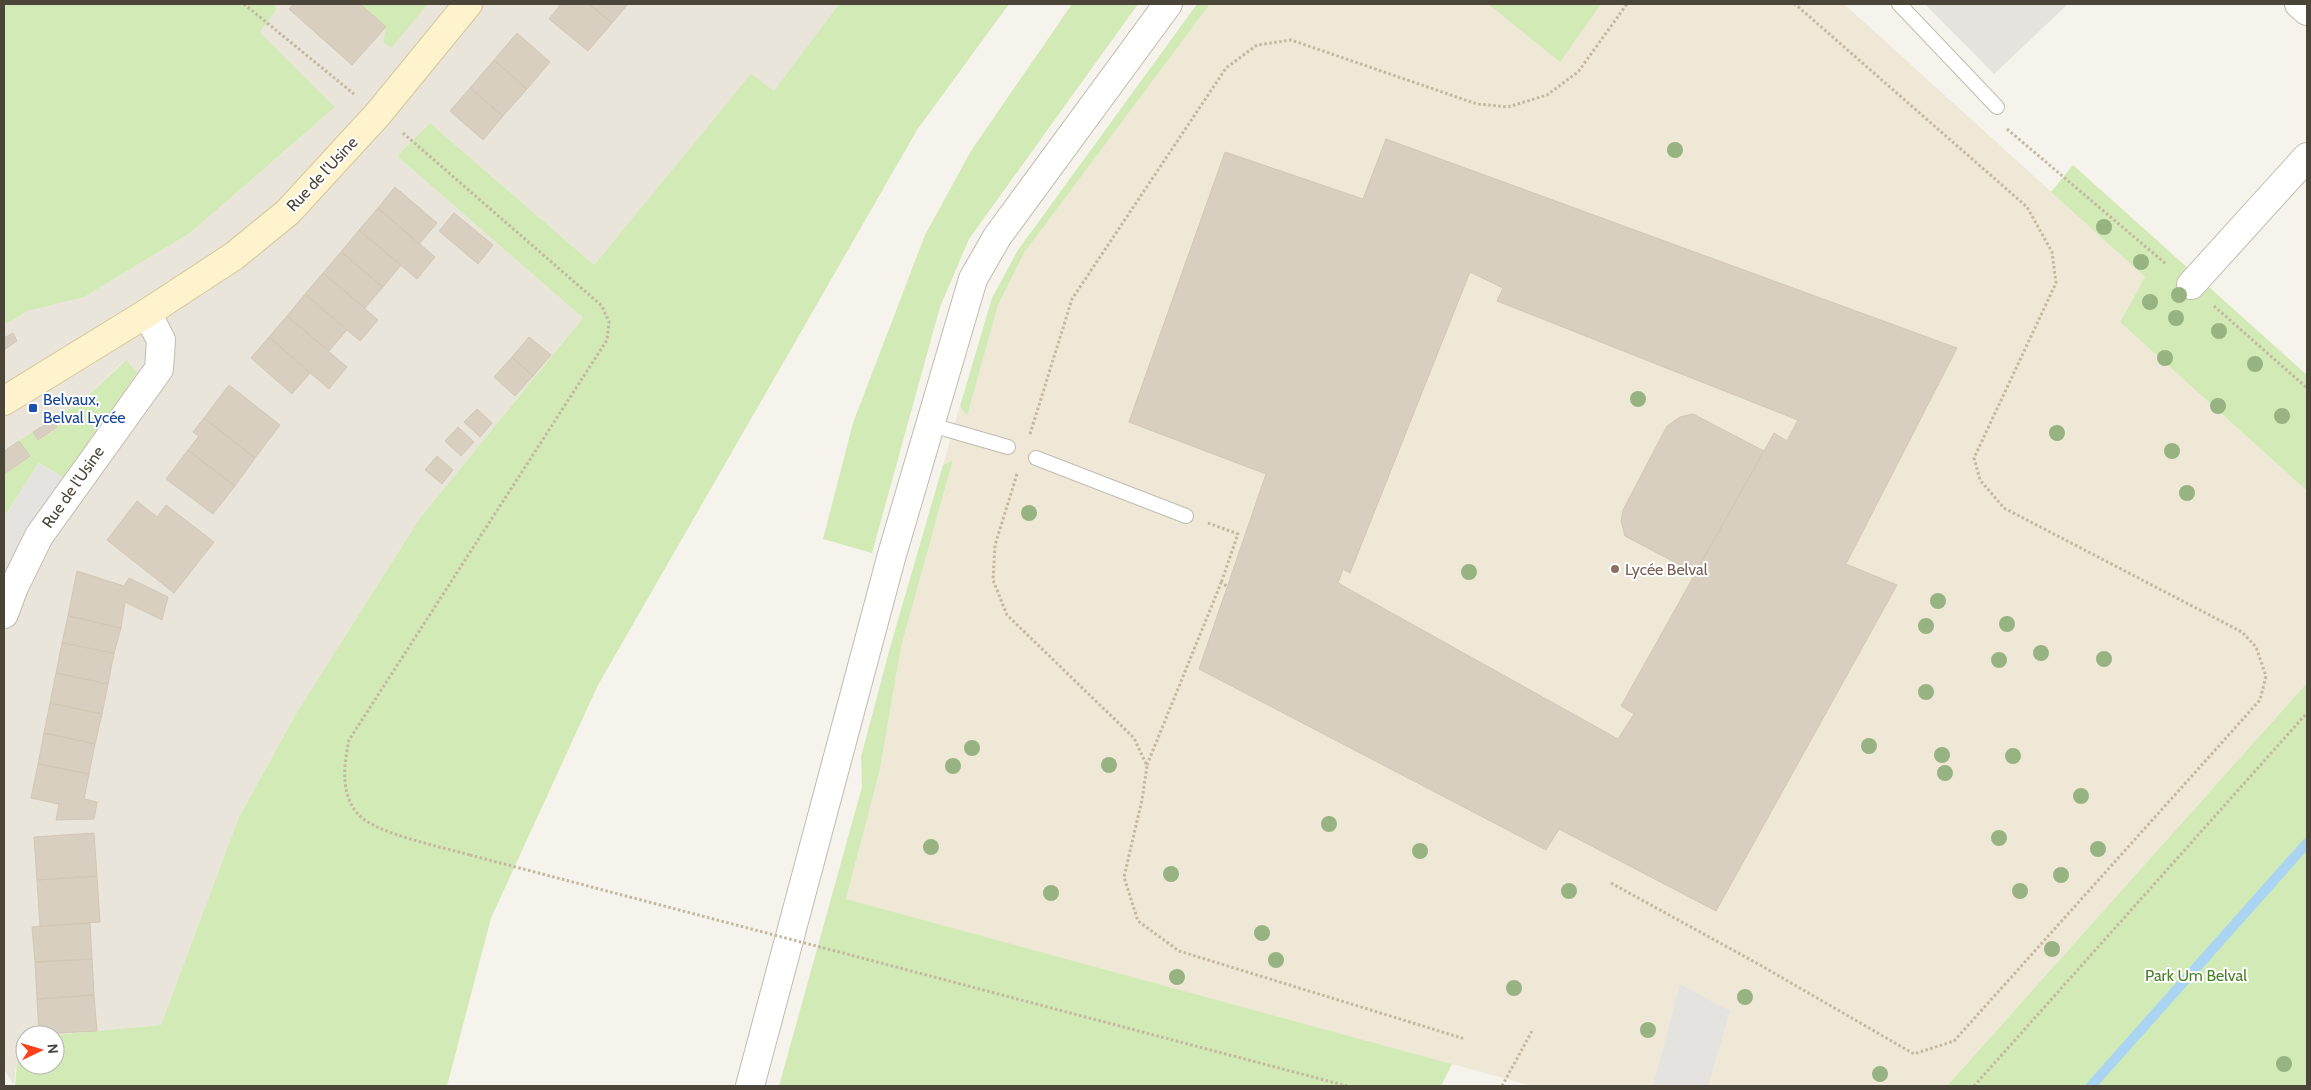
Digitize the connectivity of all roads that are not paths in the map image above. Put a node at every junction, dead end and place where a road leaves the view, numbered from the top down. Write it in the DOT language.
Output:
graph roads {
  1 [pos="468,4"];
  2 [pos="1168,4"];
  3 [pos="1898,4"];
  4 [pos="2299,4"];
  5 [pos="2307,11"];
  6 [pos="1997,107"];
  7 [pos="2307,157"];
  8 [pos="2191,285"];
  9 [pos="147,313"];
  10 [pos="4,400"];
  11 [pos="928,424"];
  12 [pos="1008,447"];
  13 [pos="1036,458"];
  14 [pos="1186,516"];
  15 [pos="4,614"];
  16 [pos="750,1086"];
  1 -- 9 [label="main road, Rue de l'Usine"];
  2 -- 11 [label="street"];
  3 -- 6 [label="lane"];
  4 -- 5 [label="street"];
  7 -- 8 [label="street"];
  9 -- 10 [label="main road, Rue de l'Usine"];
  9 -- 15 [label="street, Rue de l'Usine"];
  11 -- 12 [label="lane"];
  11 -- 16 [label="street"];
  13 -- 14 [label="lane"];
}
